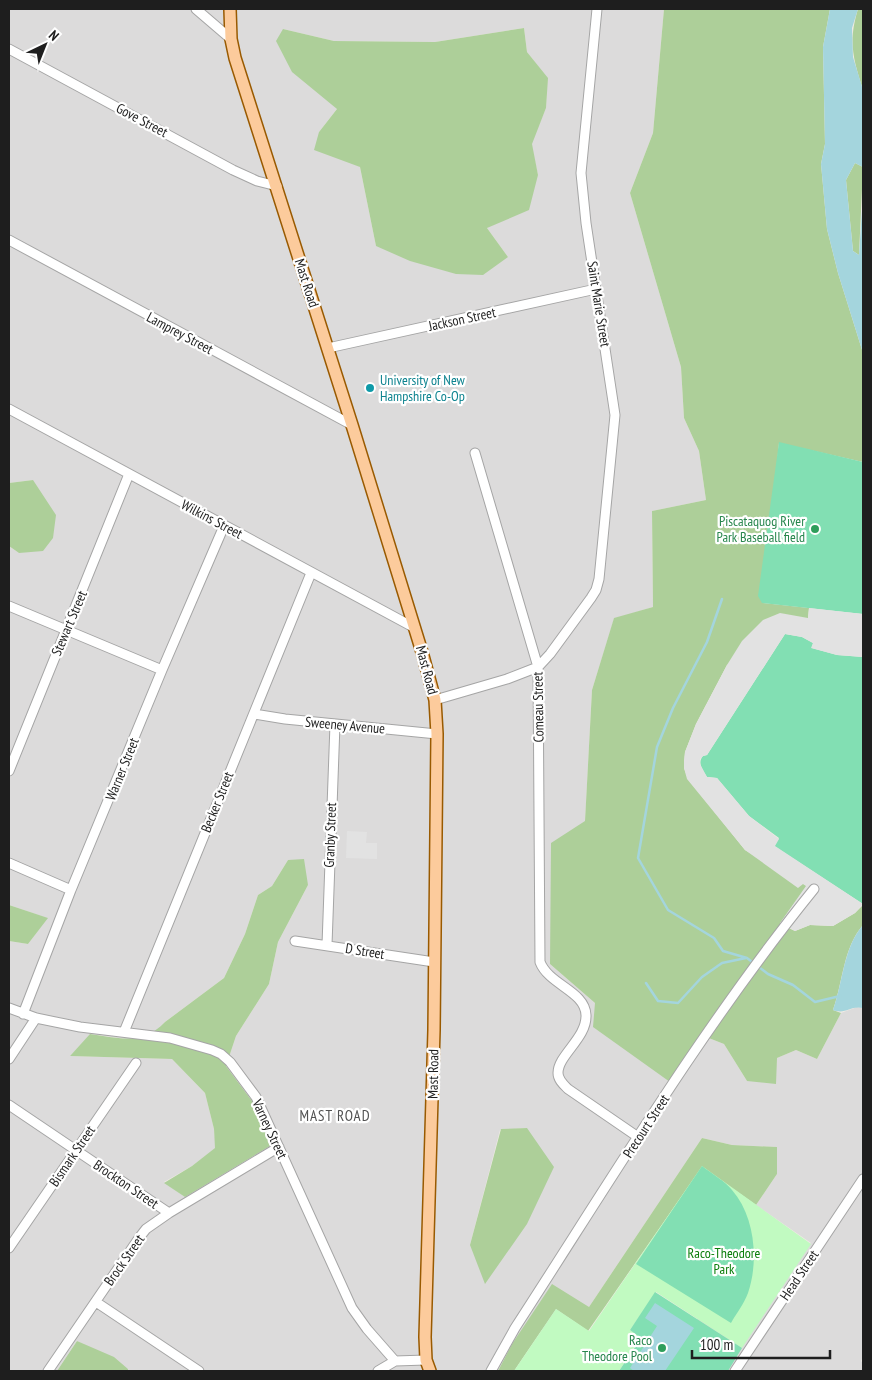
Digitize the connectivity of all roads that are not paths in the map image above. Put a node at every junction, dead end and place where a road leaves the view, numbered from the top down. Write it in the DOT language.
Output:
graph roads {
  1 [pos="196,9"];
  2 [pos="230,9"];
  3 [pos="597,9"];
  4 [pos="231,39"];
  5 [pos="9,49"];
  6 [pos="276,186"];
  7 [pos="9,240"];
  8 [pos="596,289"];
  9 [pos="328,348"];
  10 [pos="9,410"];
  11 [pos="352,425"];
  12 [pos="475,453"];
  13 [pos="129,474"];
  14 [pos="224,526"];
  15 [pos="311,573"];
  16 [pos="9,606"];
  17 [pos="415,628"];
  18 [pos="66,630"];
  19 [pos="538,668"];
  20 [pos="162,670"];
  21 [pos="435,700"];
  22 [pos="254,714"];
  23 [pos="334,724"];
  24 [pos="437,734"];
  25 [pos="9,771"];
  26 [pos="9,863"];
  27 [pos="814,889"];
  28 [pos="71,890"];
  29 [pos="295,941"];
  30 [pos="326,945"];
  31 [pos="434,962"];
  32 [pos="9,1008"];
  33 [pos="23,1014"];
  34 [pos="36,1018"];
  35 [pos="124,1032"];
  36 [pos="9,1059"];
  37 [pos="136,1063"];
  38 [pos="9,1104"];
  39 [pos="638,1137"];
  40 [pos="279,1147"];
  41 [pos="76,1150"];
  42 [pos="863,1179"];
  43 [pos="169,1213"];
  44 [pos="9,1248"];
  45 [pos="96,1302"];
  46 [pos="396,1361"];
  47 [pos="428,1366"];
  48 [pos="48,1371"];
  49 [pos="199,1371"];
  50 [pos="378,1371"];
  51 [pos="491,1371"];
  52 [pos="735,1371"];
  1 -- 4 [label="street"];
  2 -- 4 [label="main road, Mast Road"];
  3 -- 8 [label="street, Saint Marie Street"];
  4 -- 6 [label="main road, Mast Road"];
  5 -- 6 [label="street, Gove Street"];
  6 -- 9 [label="main road, Mast Road"];
  7 -- 11 [label="street, Lamprey Street"];
  8 -- 9 [label="street, Jackson Street"];
  8 -- 19 [label="street, Saint Marie Street"];
  9 -- 11 [label="main road, Mast Road"];
  10 -- 13 [label="street, Wilkins Street"];
  11 -- 17 [label="main road, Mast Road"];
  12 -- 19 [label="street, Comeau Street"];
  13 -- 14 [label="street, Wilkins Street"];
  13 -- 18 [label="street, Stewart Street"];
  14 -- 15 [label="street, Wilkins Street"];
  14 -- 20 [label="street, Warner Street"];
  15 -- 17 [label="street, Wilkins Street"];
  15 -- 22 [label="street, Becker Street"];
  16 -- 18 [label="street"];
  17 -- 21 [label="main road, Mast Road"];
  18 -- 20 [label="street"];
  18 -- 25 [label="street, Stewart Street"];
  19 -- 21 [label="street"];
  19 -- 39 [label="street, Comeau Street"];
  20 -- 28 [label="street, Warner Street"];
  21 -- 24 [label="main road, Mast Road"];
  22 -- 23 [label="street, Sweeney Avenue"];
  22 -- 35 [label="street, Becker Street"];
  23 -- 24 [label="street, Sweeney Avenue"];
  23 -- 30 [label="street, Granby Street"];
  24 -- 31 [label="main road, Mast Road"];
  26 -- 28 [label="street"];
  27 -- 39 [label="street, Precourt Street"];
  28 -- 33 [label="street, Warner Street"];
  29 -- 30 [label="street, D Street"];
  30 -- 31 [label="street, D Street"];
  31 -- 47 [label="main road, Mast Road"];
  32 -- 33 [label="street, Varney Street"];
  33 -- 34 [label="street, Varney Street"];
  34 -- 35 [label="street, Varney Street"];
  34 -- 36 [label="street"];
  35 -- 40 [label="street, Varney Street"];
  37 -- 41 [label="street, Bismark Street"];
  38 -- 41 [label="street, Brockton Street"];
  39 -- 51 [label="street, Precourt Street"];
  40 -- 43 [label="street, Brock Street"];
  40 -- 46 [label="street, Varney Street"];
  41 -- 43 [label="street, Brockton Street"];
  41 -- 44 [label="street, Bismark Street"];
  42 -- 52 [label="street, Head Street"];
  43 -- 45 [label="street, Brock Street"];
  45 -- 48 [label="street, Brock Street"];
  45 -- 49 [label="street"];
  46 -- 47 [label="street"];
  46 -- 50 [label="street"];
}
